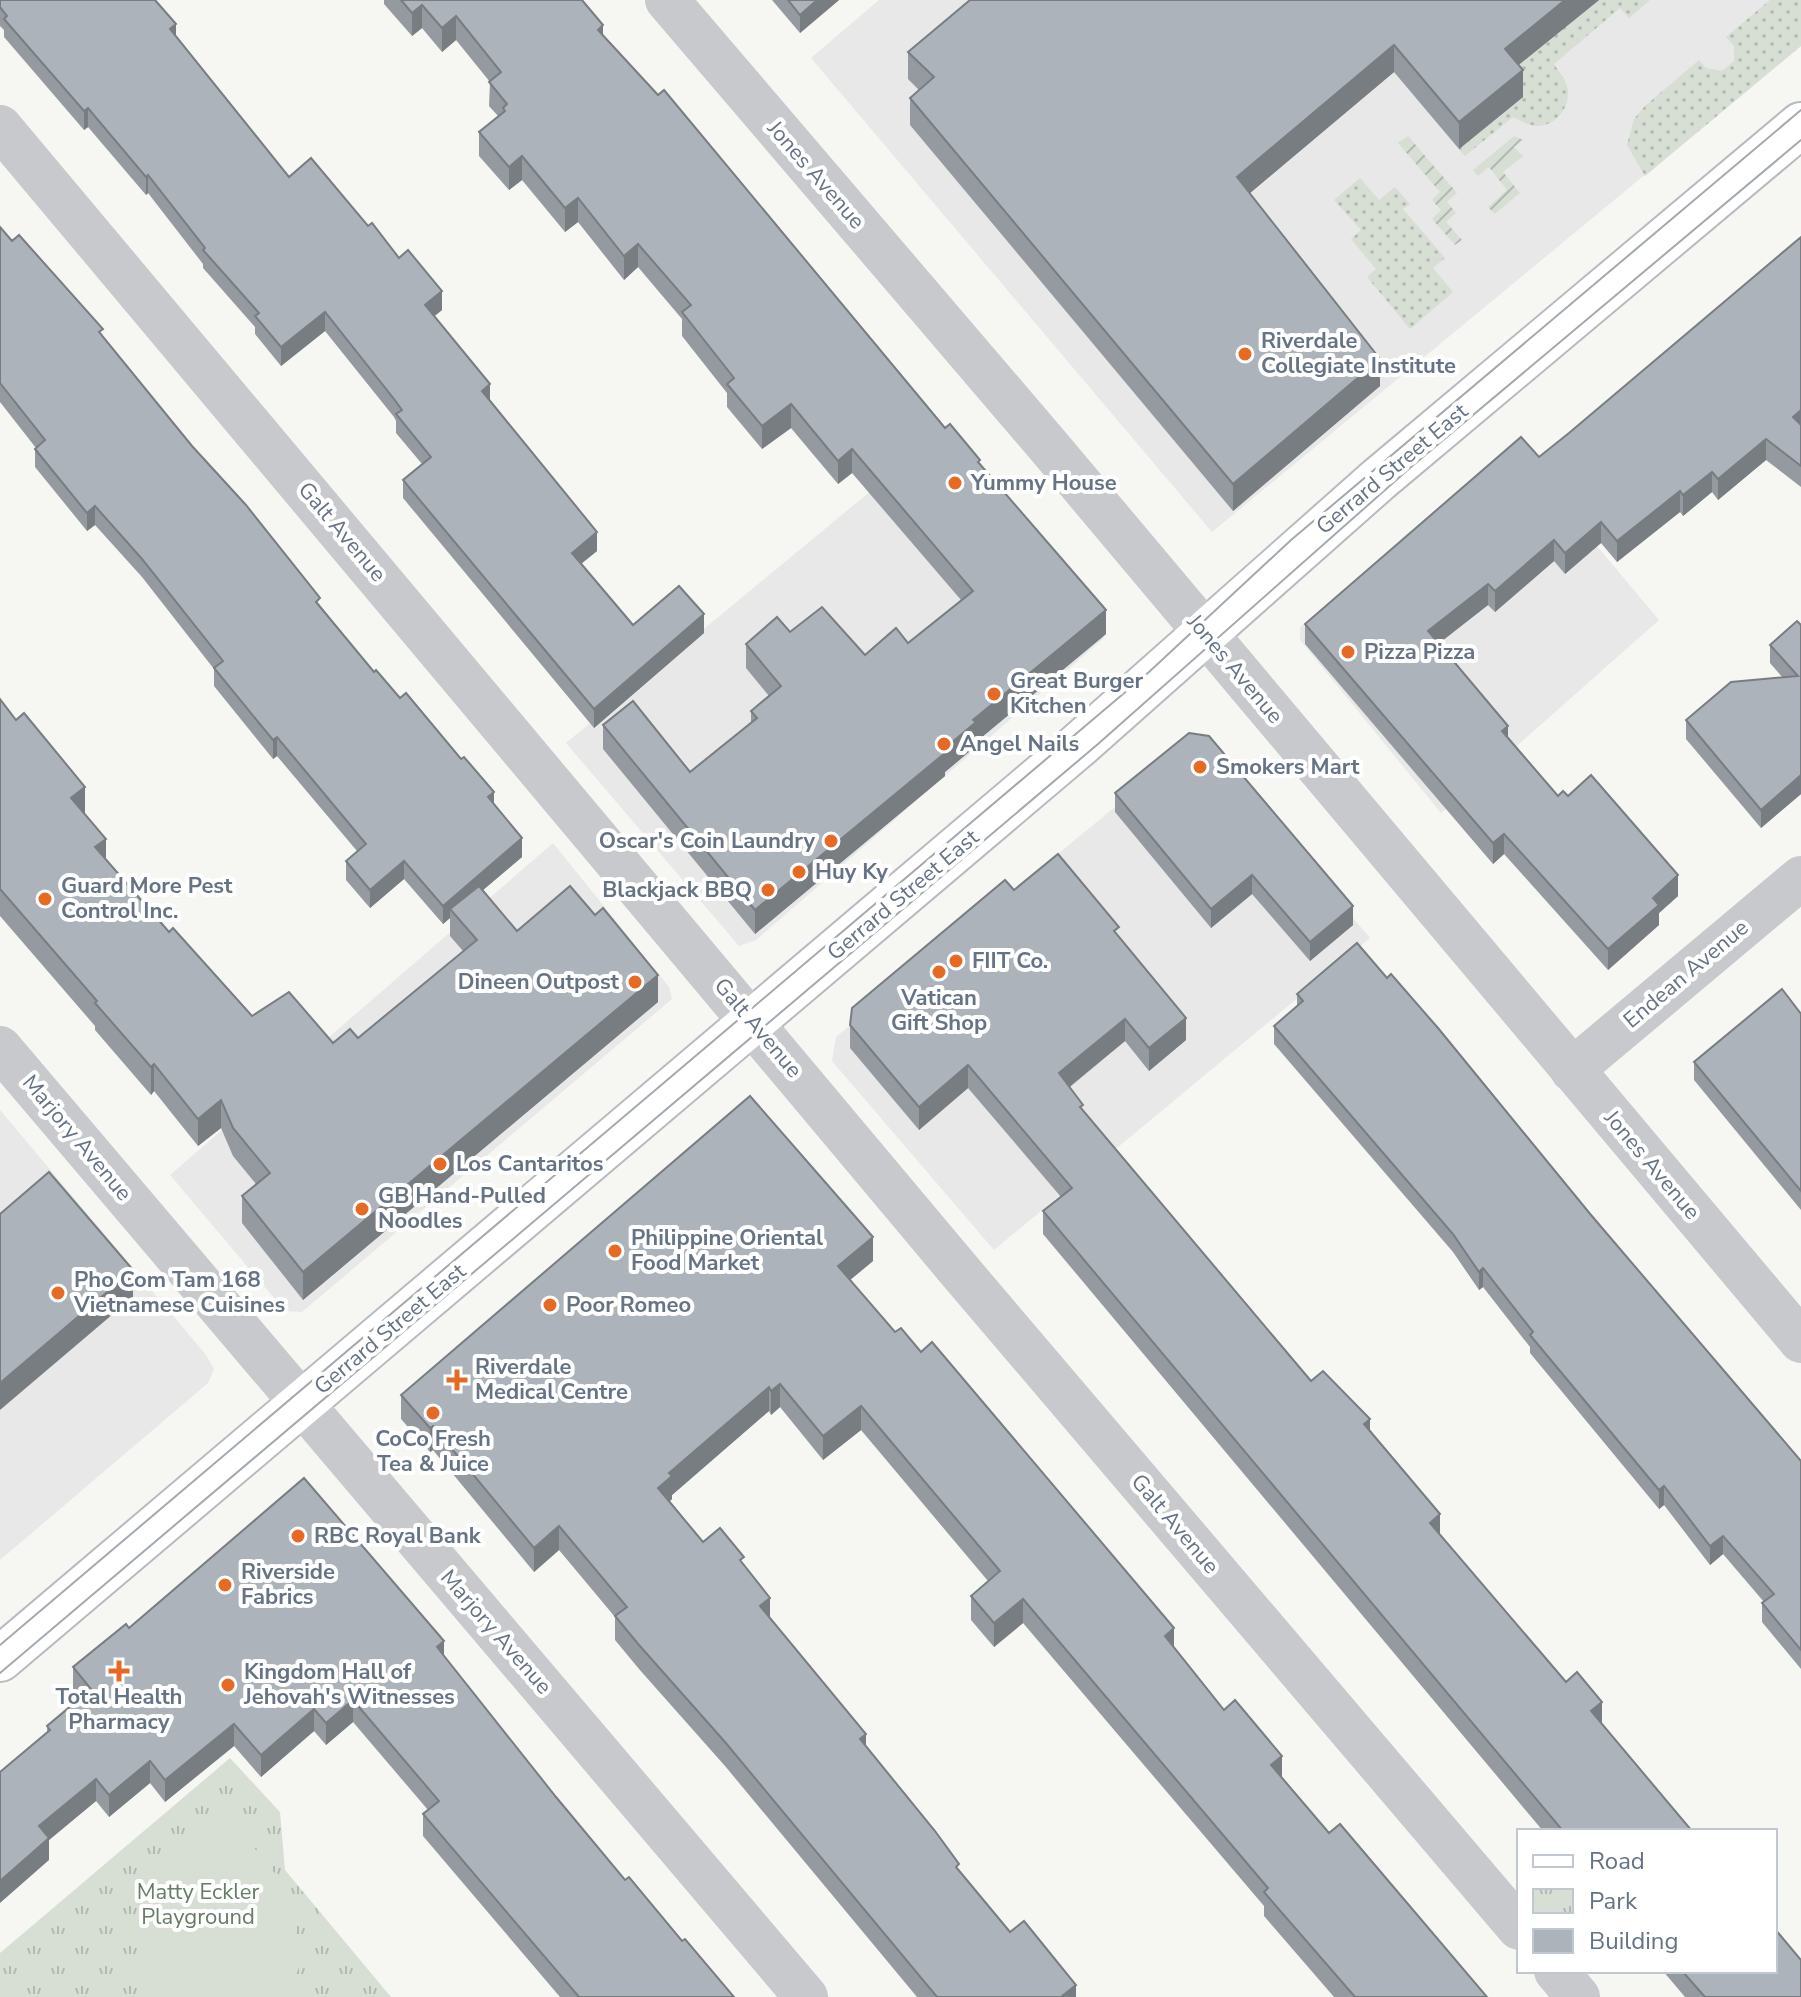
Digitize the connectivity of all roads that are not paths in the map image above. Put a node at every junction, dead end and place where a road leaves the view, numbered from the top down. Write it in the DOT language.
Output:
graph roads {
  1 [pos="667,0"];
  2 [pos="1801,125"];
  3 [pos="0,127"];
  4 [pos="1205,634"];
  5 [pos="1801,878"];
  6 [pos="753,1022"];
  7 [pos="0,1048"];
  8 [pos="1572,1070"];
  9 [pos="1801,1341"];
  10 [pos="301,1404"];
  11 [pos="0,1659"];
  12 [pos="1517,1926"];
  13 [pos="1558,1973"];
  14 [pos="806,1997"];
  15 [pos="1578,1997"];
  1 -- 4 [label="street, Jones Avenue"];
  2 -- 4 [label="main road, Gerrard Street East"];
  3 -- 6 [label="street, Galt Avenue"];
  4 -- 6 [label="main road, Gerrard Street East"];
  4 -- 8 [label="street, Jones Avenue"];
  5 -- 8 [label="street, Endean Avenue"];
  6 -- 10 [label="main road, Gerrard Street East"];
  6 -- 12 [label="street, Galt Avenue"];
  7 -- 10 [label="street, Marjory Avenue"];
  8 -- 9 [label="street, Jones Avenue"];
  10 -- 11 [label="main road, Gerrard Street East"];
  10 -- 14 [label="street, Marjory Avenue"];
  13 -- 15 [label="street"];
}
